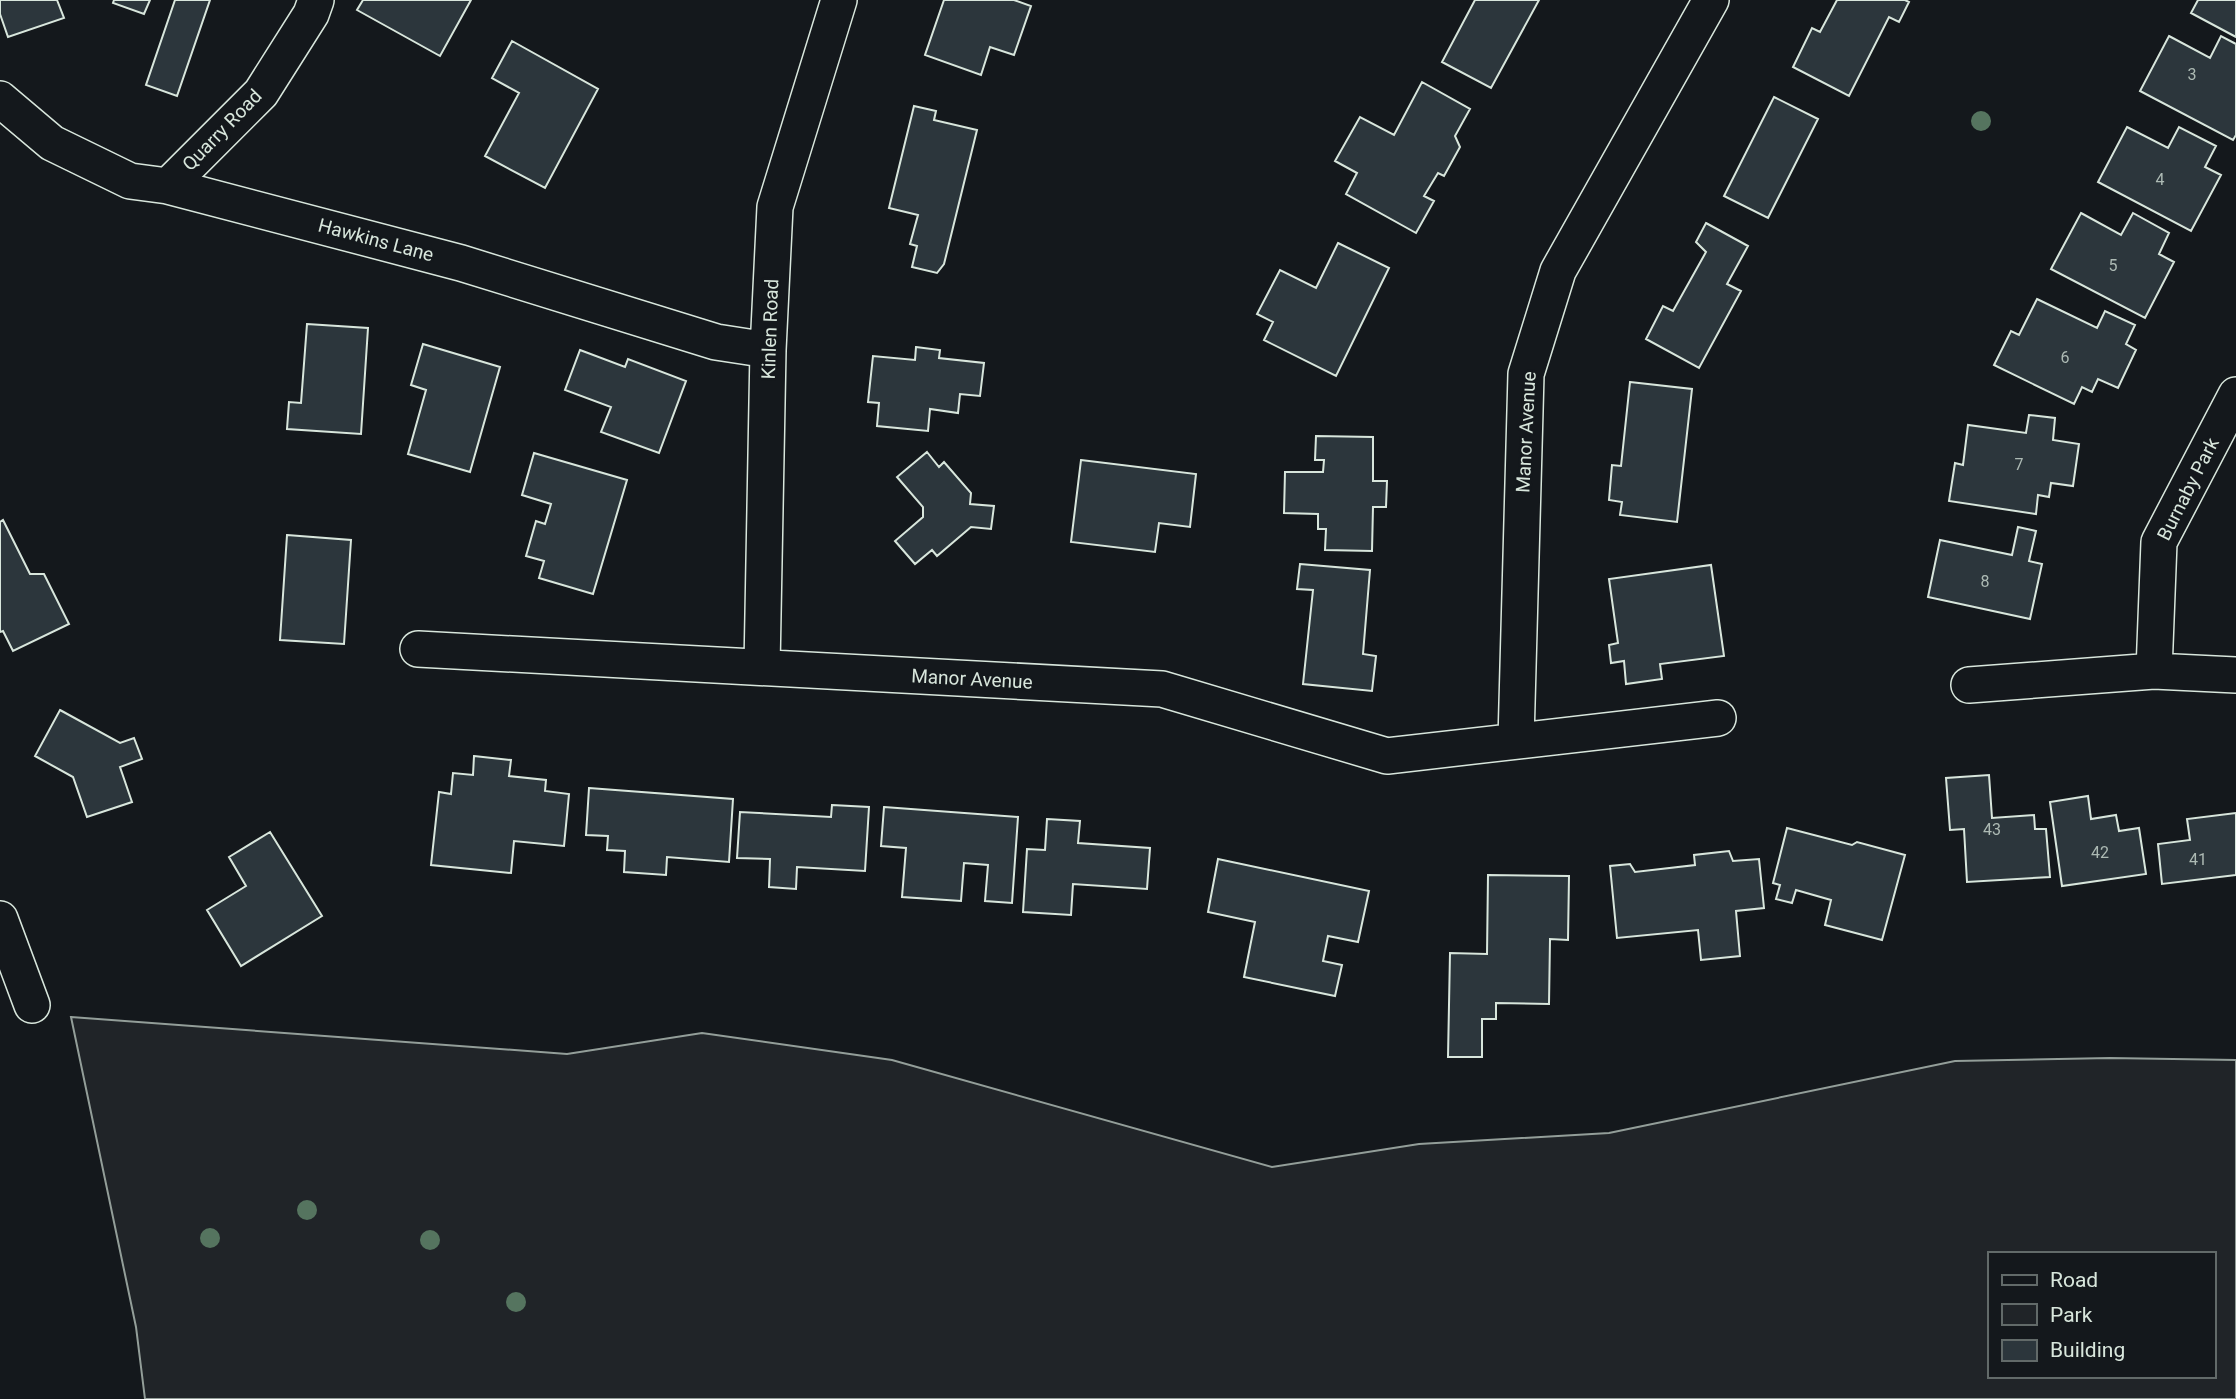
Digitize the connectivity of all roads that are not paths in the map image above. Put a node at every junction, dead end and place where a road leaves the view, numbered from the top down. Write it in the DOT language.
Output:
graph roads {
  1 [pos="316,0"];
  2 [pos="839,0"];
  3 [pos="1711,0"];
  4 [pos="0,99"];
  5 [pos="168,186"];
  6 [pos="768,350"];
  7 [pos="2236,395"];
  8 [pos="418,649"];
  9 [pos="762,667"];
  10 [pos="2154,671"];
  11 [pos="2236,675"];
  12 [pos="1969,685"];
  13 [pos="1718,718"];
  14 [pos="1516,740"];
  15 [pos="0,919"];
  16 [pos="32,1005"];
  1 -- 5 [label="street, Quarry Road"];
  2 -- 6 [label="street, Kinlen Road"];
  3 -- 14 [label="street, Manor Avenue"];
  4 -- 5 [label="street, Hawkins Lane"];
  5 -- 6 [label="street, Hawkins Lane"];
  6 -- 9 [label="street, Kinlen Road"];
  7 -- 10 [label="street, Burnaby Park"];
  8 -- 9 [label="street, Manor Avenue"];
  9 -- 14 [label="street, Manor Avenue"];
  10 -- 11 [label="street"];
  10 -- 12 [label="street"];
  13 -- 14 [label="street, Manor Avenue"];
  15 -- 16 [label="street"];
}
